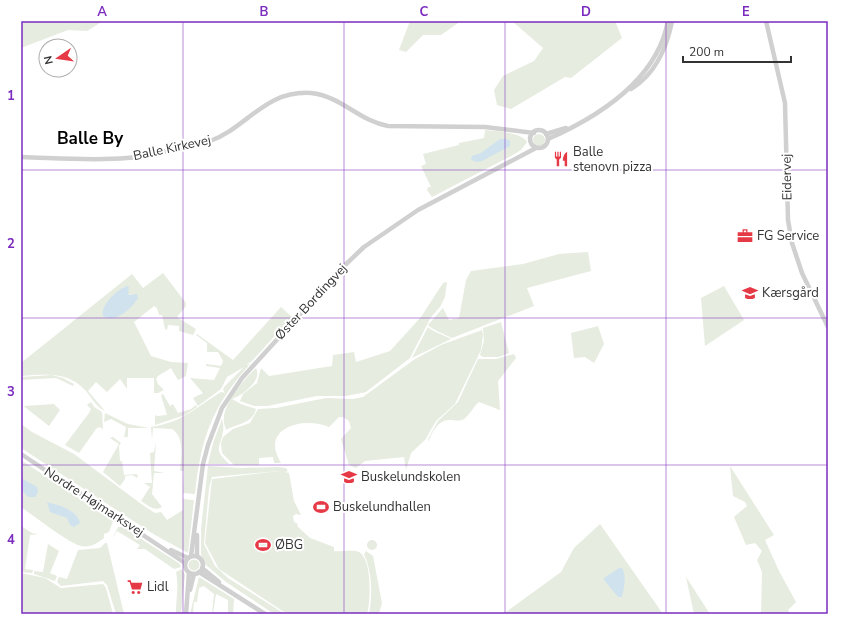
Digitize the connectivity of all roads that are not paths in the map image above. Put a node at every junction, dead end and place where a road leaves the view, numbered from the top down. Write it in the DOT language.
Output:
graph roads {
  1 [pos="668,21"];
  2 [pos="672,21"];
  3 [pos="766,21"];
  4 [pos="616,99"];
  5 [pos="575,125"];
  6 [pos="517,130"];
  7 [pos="534,133"];
  8 [pos="546,134"];
  9 [pos="548,139"];
  10 [pos="531,141"];
  11 [pos="536,148"];
  12 [pos="516,157"];
  13 [pos="21,158"];
  14 [pos="828,327"];
  15 [pos="21,454"];
  16 [pos="190,558"];
  17 [pos="196,571"];
  18 [pos="186,614"];
  19 [pos="265,614"];
  1 -- 4 [label="street"];
  2 -- 4 [label="street"];
  3 -- 14 [label="street, Eidervej"];
  4 -- 5 [label="street"];
  5 -- 8 [label="street"];
  5 -- 9 [label="street"];
  6 -- 7 [label="street, Balle Kirkevej"];
  6 -- 10 [label="street, Balle Kirkevej"];
  6 -- 13 [label="street, Balle Kirkevej"];
  7 -- 8 [label="street"];
  7 -- 10 [label="street"];
  8 -- 9 [label="street"];
  9 -- 11 [label="street"];
  10 -- 11 [label="street"];
  10 -- 12 [label="street, Øster Bordingvej"];
  11 -- 12 [label="street, Øster Bordingvej"];
  12 -- 16 [label="street, Øster Bordingvej"];
  15 -- 16 [label="street, Nordre Højmarksvej"];
  16 -- 17 [label="street"];
  16 -- 17 [label="street"];
  17 -- 18 [label="street"];
  17 -- 19 [label="street"];
}
